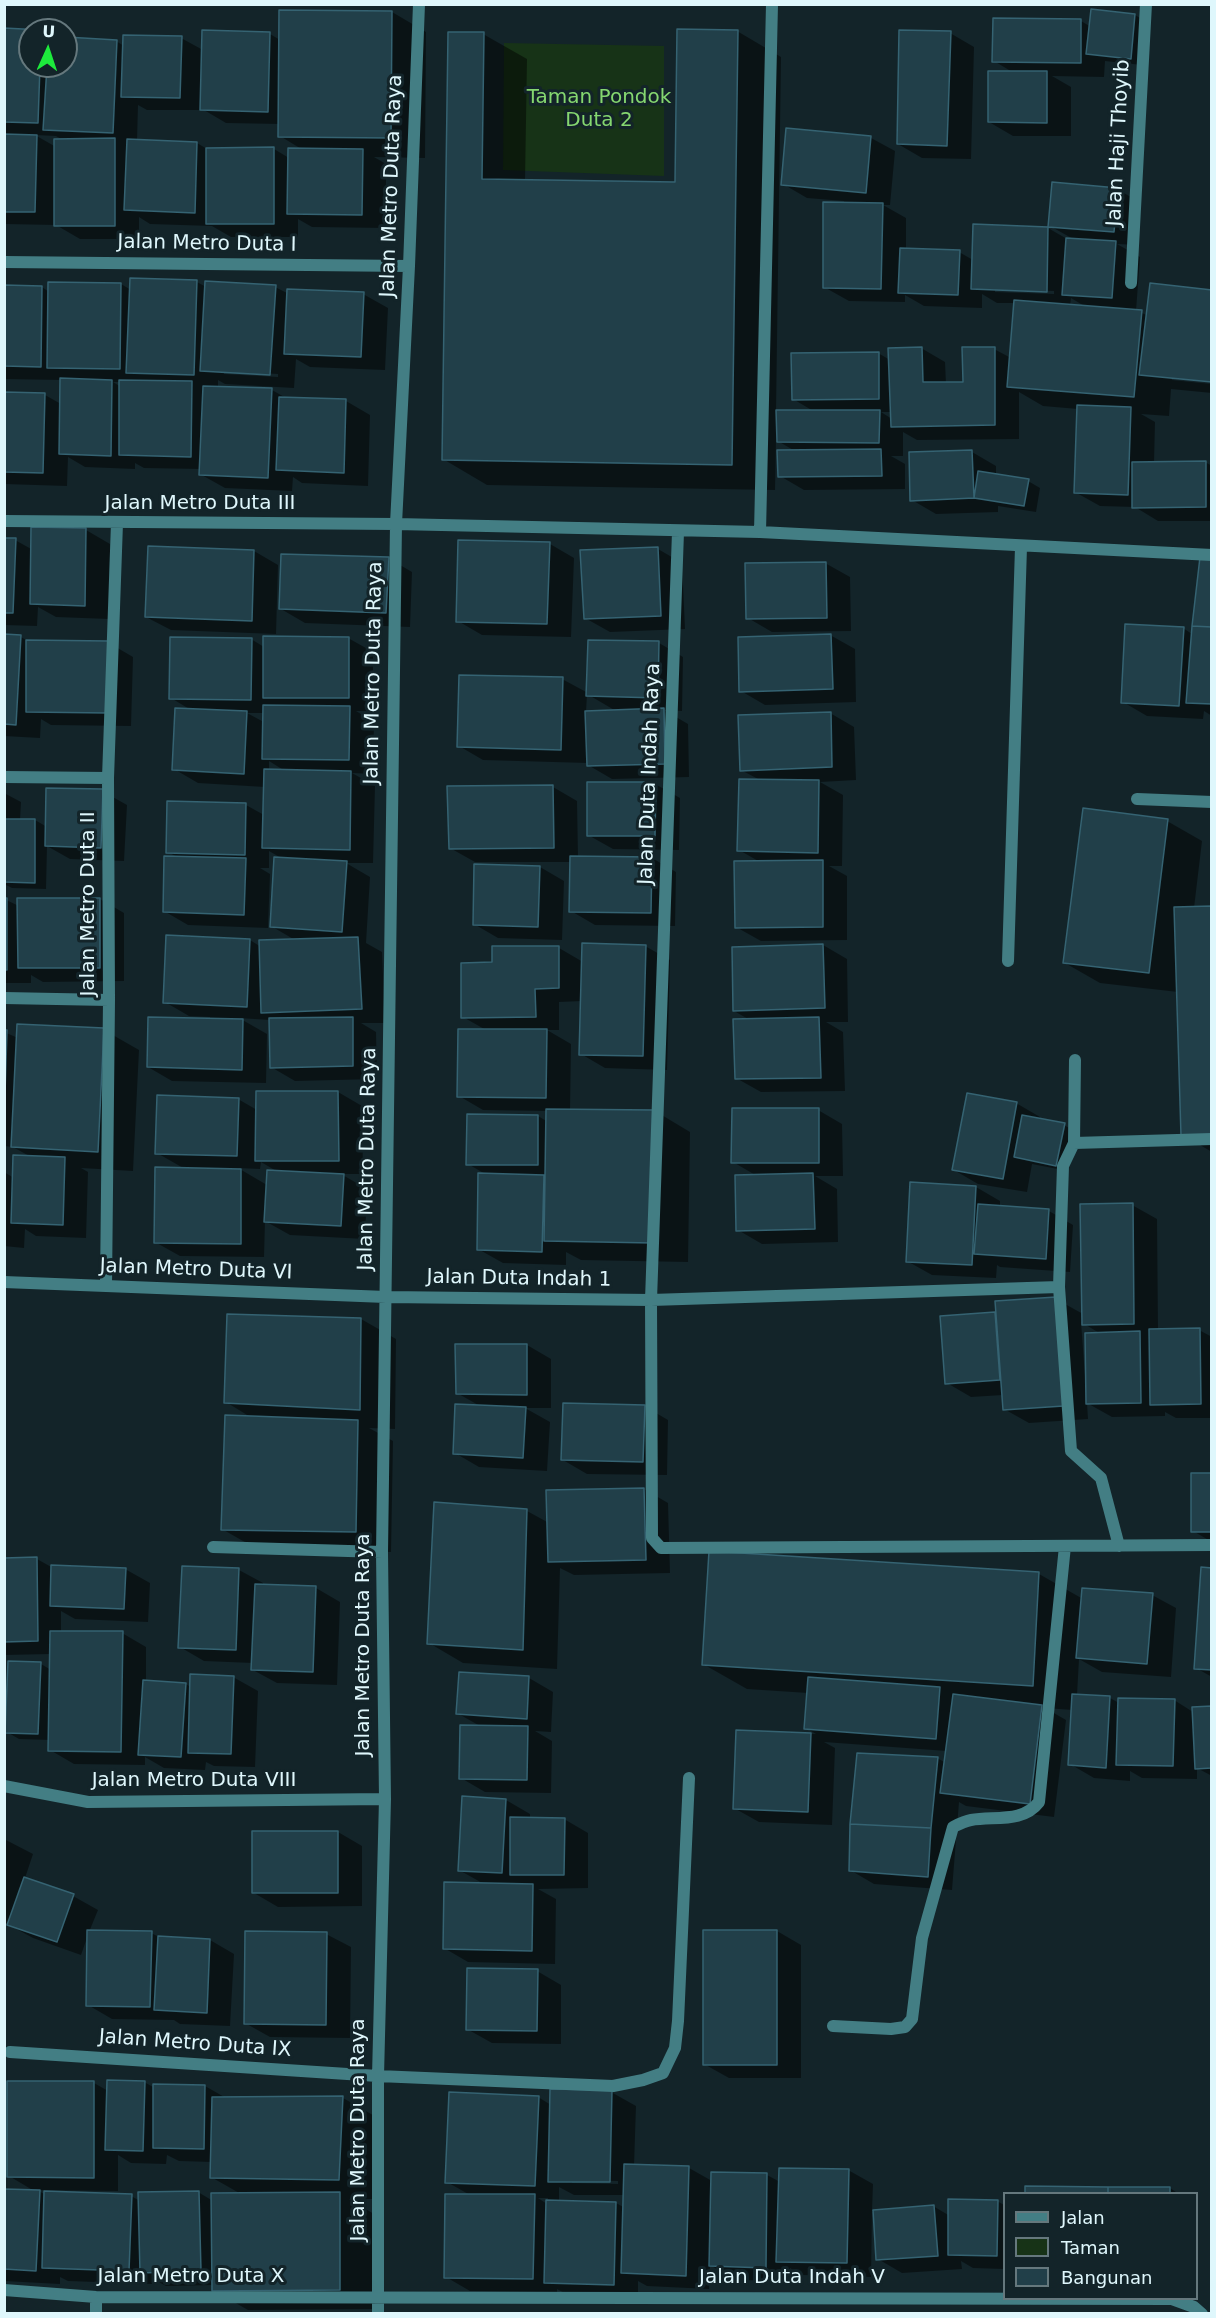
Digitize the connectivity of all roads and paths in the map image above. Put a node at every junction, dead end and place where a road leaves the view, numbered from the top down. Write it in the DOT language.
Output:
graph roads {
  1 [pos="419,4"];
  2 [pos="772,4"];
  3 [pos="1146,4"];
  4 [pos="4,262"];
  5 [pos="409,266"];
  6 [pos="1131,283"];
  7 [pos="4,521"];
  8 [pos="117,523"];
  9 [pos="396,524"];
  10 [pos="678,532"];
  11 [pos="760,532"];
  12 [pos="1021,547"];
  13 [pos="1212,555"];
  14 [pos="4,777"];
  15 [pos="108,778"];
  16 [pos="1137,799"];
  17 [pos="1212,802"];
  18 [pos="1008,961"];
  19 [pos="4,998"];
  20 [pos="109,1000"];
  21 [pos="1075,1060"];
  22 [pos="1212,1139"];
  23 [pos="1074,1143"];
  24 [pos="4,1282"];
  25 [pos="106,1286"];
  26 [pos="1059,1287"];
  27 [pos="386,1297"];
  28 [pos="651,1300"];
  29 [pos="1212,1545"];
  30 [pos="1065,1546"];
  31 [pos="1119,1546"];
  32 [pos="213,1547"];
  33 [pos="382,1552"];
  34 [pos="689,1778"];
  35 [pos="4,1786"];
  36 [pos="385,1800"];
  37 [pos="834,2026"];
  38 [pos="10,2052"];
  39 [pos="378,2076"];
  40 [pos="4,2290"];
  41 [pos="378,2296"];
  42 [pos="96,2297"];
  43 [pos="1003,2298"];
  44 [pos="1175,2300"];
  45 [pos="96,2313"];
  46 [pos="378,2313"];
  47 [pos="1202,2313"];
  1 -- 5 [label="street, Jalan Metro Duta Raya"];
  2 -- 11 [label="street"];
  3 -- 6 [label="street, Jalan Haji Thoyib"];
  4 -- 5 [label="street, Jalan Metro Duta I"];
  5 -- 9 [label="street, Jalan Metro Duta Raya"];
  7 -- 8 [label="street, Jalan Metro Duta III"];
  8 -- 9 [label="street, Jalan Metro Duta III"];
  8 -- 15 [label="street, Jalan Metro Duta II"];
  9 -- 10 [label="street"];
  9 -- 27 [label="street, Jalan Metro Duta Raya"];
  10 -- 11 [label="street"];
  10 -- 28 [label="street, Jalan Duta Indah Raya"];
  11 -- 12 [label="street"];
  12 -- 13 [label="street"];
  12 -- 18 [label="street"];
  14 -- 15 [label="street"];
  15 -- 20 [label="street, Jalan Metro Duta II"];
  16 -- 17 [label="street"];
  19 -- 20 [label="street"];
  20 -- 25 [label="street, Jalan Metro Duta II"];
  21 -- 23 [label="street"];
  22 -- 23 [label="street"];
  23 -- 26 [label="street"];
  24 -- 25 [label="street, Jalan Metro Duta VI"];
  25 -- 27 [label="street, Jalan Metro Duta VI"];
  26 -- 28 [label="street, Jalan Duta Indah 1"];
  26 -- 31 [label="street"];
  27 -- 28 [label="street, Jalan Duta Indah 1"];
  27 -- 33 [label="street, Jalan Metro Duta Raya"];
  28 -- 30 [label="street, Jalan Duta Indah Raya"];
  29 -- 31 [label="street, Jalan Duta Indah Raya"];
  30 -- 31 [label="street, Jalan Duta Indah Raya"];
  30 -- 37 [label="street"];
  32 -- 33 [label="street"];
  33 -- 36 [label="street, Jalan Metro Duta Raya"];
  34 -- 39 [label="street, Jalan Metro Duta IX"];
  35 -- 36 [label="street, Jalan Metro Duta VIII"];
  36 -- 39 [label="street, Jalan Metro Duta Raya"];
  38 -- 39 [label="street, Jalan Metro Duta IX"];
  39 -- 41 [label="street, Jalan Metro Duta Raya"];
  40 -- 42 [label="street, Jalan Metro Duta X"];
  41 -- 42 [label="street, Jalan Metro Duta X"];
  41 -- 43 [label="street, Jalan Duta Indah V"];
  41 -- 46 [label="street, Jalan Metro Duta Raya"];
  42 -- 45 [label="street"];
  44 -- 47 [label="street, Jalan Duta Indah V"];
}
